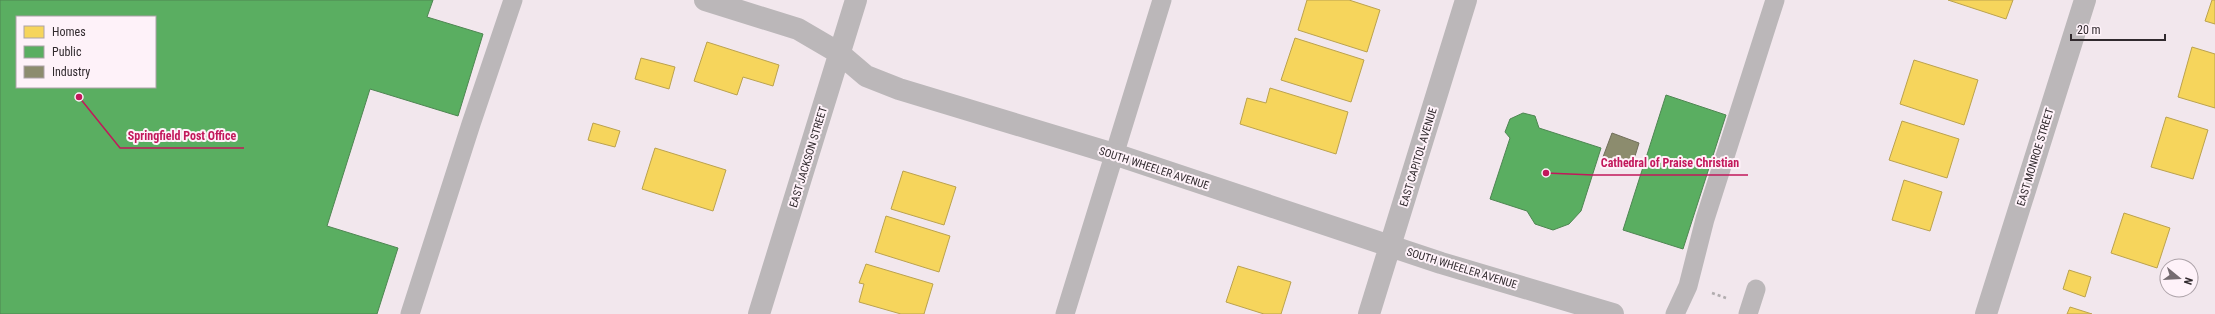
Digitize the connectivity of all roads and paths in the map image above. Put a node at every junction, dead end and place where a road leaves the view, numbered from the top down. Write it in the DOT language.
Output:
graph roads {
  1 [pos="513,0"];
  2 [pos="705,0"];
  3 [pos="856,0"];
  4 [pos="1162,0"];
  5 [pos="1466,0"];
  6 [pos="1775,0"];
  7 [pos="2085,0"];
  8 [pos="839,53"];
  9 [pos="1114,154"];
  10 [pos="1390,246"];
  11 [pos="1756,289"];
  12 [pos="410,314"];
  13 [pos="760,314"];
  14 [pos="1064,314"];
  15 [pos="1369,314"];
  16 [pos="1613,314"];
  17 [pos="1676,314"];
  18 [pos="1748,314"];
  19 [pos="1986,314"];
  1 -- 12 [label="lane"];
  2 -- 8 [label="street, SOUTH WHEELER AVENUE"];
  3 -- 8 [label="street, EAST JACKSON STREET"];
  4 -- 9 [label="lane"];
  5 -- 10 [label="street, EAST CAPITOL AVENUE"];
  6 -- 17 [label="lane"];
  7 -- 19 [label="street, EAST MONROE STREET"];
  8 -- 9 [label="street, SOUTH WHEELER AVENUE"];
  8 -- 13 [label="street, EAST JACKSON STREET"];
  9 -- 10 [label="street, SOUTH WHEELER AVENUE"];
  9 -- 14 [label="lane"];
  10 -- 15 [label="street, EAST CAPITOL AVENUE"];
  10 -- 16 [label="street, SOUTH WHEELER AVENUE"];
  11 -- 18 [label="lane"];
}
